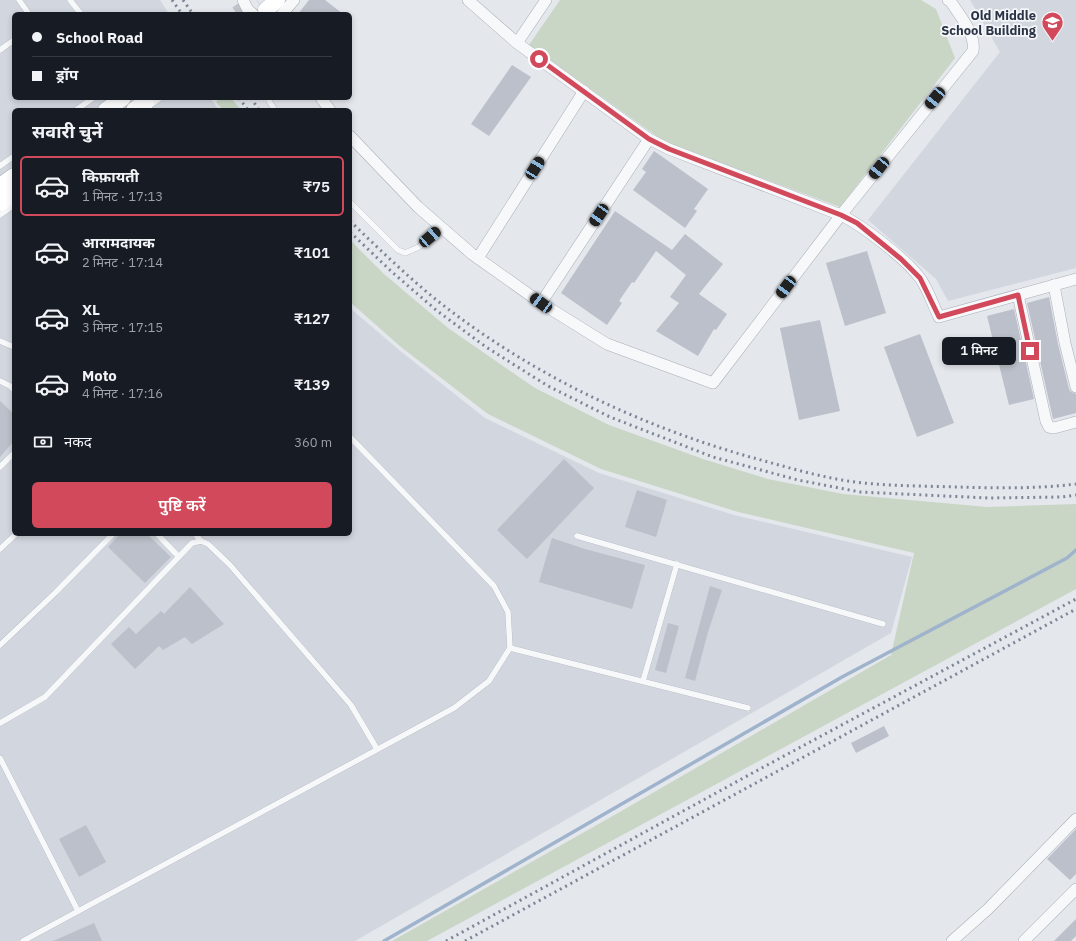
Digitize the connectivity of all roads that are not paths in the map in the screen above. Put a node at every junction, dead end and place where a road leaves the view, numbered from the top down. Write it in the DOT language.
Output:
graph roads {
  1 [pos="20,0"];
  2 [pos="70,0"];
  3 [pos="243,0"];
  4 [pos="294,0"];
  5 [pos="468,0"];
  6 [pos="546,0"];
  7 [pos="951,1"];
  8 [pos="265,8"];
  9 [pos="28,12"];
  10 [pos="79,12"];
  11 [pos="284,12"];
  12 [pos="12,41"];
  13 [pos="517,43"];
  14 [pos="0,50"];
  15 [pos="584,91"];
  16 [pos="88,100"];
  17 [pos="120,100"];
  18 [pos="78,108"];
  19 [pos="109,108"];
  20 [pos="352,138"];
  21 [pos="649,139"];
  22 [pos="12,157"];
  23 [pos="0,166"];
  24 [pos="12,177"];
  25 [pos="0,186"];
  26 [pos="12,195"];
  27 [pos="0,203"];
  28 [pos="352,204"];
  29 [pos="12,206"];
  30 [pos="0,215"];
  31 [pos="841,215"];
  32 [pos="441,227"];
  33 [pos="478,258"];
  34 [pos="1076,279"];
  35 [pos="1054,285"];
  36 [pos="1018,295"];
  37 [pos="541,303"];
  38 [pos="1076,339"];
  39 [pos="0,341"];
  40 [pos="1065,344"];
  41 [pos="12,346"];
  42 [pos="0,381"];
  43 [pos="1076,387"];
  44 [pos="12,389"];
  45 [pos="1076,422"];
  46 [pos="352,439"];
  47 [pos="12,455"];
  48 [pos="0,467"];
  49 [pos="14,536"];
  50 [pos="111,536"];
  51 [pos="159,536"];
  52 [pos="196,536"];
  53 [pos="577,536"];
  54 [pos="201,541"];
  55 [pos="0,549"];
  56 [pos="179,557"];
  57 [pos="677,564"];
  58 [pos="884,624"];
  59 [pos="0,645"];
  60 [pos="510,648"];
  61 [pos="642,681"];
  62 [pos="748,708"];
  63 [pos="0,723"];
  64 [pos="377,749"];
  65 [pos="0,758"];
  66 [pos="1076,818"];
  67 [pos="1076,889"];
  68 [pos="78,911"];
  69 [pos="23,941"];
  70 [pos="952,941"];
  71 [pos="1024,941"];
  1 -- 9 [label="lane"];
  2 -- 10 [label="lane"];
  3 -- 8 [label="street"];
  4 -- 11 [label="street"];
  5 -- 13 [label="street"];
  6 -- 13 [label="street"];
  7 -- 31 [label="street"];
  12 -- 14 [label="lane"];
  13 -- 15 [label="street"];
  15 -- 21 [label="street"];
  15 -- 33 [label="street"];
  16 -- 18 [label="lane"];
  17 -- 19 [label="main road"];
  20 -- 32 [label="street"];
  21 -- 31 [label="street"];
  21 -- 37 [label="street"];
  22 -- 23 [label="lane"];
  24 -- 25 [label="main road"];
  26 -- 27 [label="main road"];
  28 -- 32 [label="lane"];
  29 -- 30 [label="lane"];
  31 -- 36 [label="street"];
  31 -- 37 [label="street"];
  32 -- 33 [label="street"];
  33 -- 37 [label="street"];
  34 -- 35 [label="street"];
  35 -- 36 [label="street"];
  35 -- 40 [label="street"];
  36 -- 45 [label="street"];
  38 -- 40 [label="street"];
  39 -- 41 [label="lane"];
  40 -- 43 [label="street"];
  42 -- 44 [label="lane"];
  46 -- 60 [label="lane"];
  47 -- 48 [label="lane"];
  49 -- 55 [label="lane"];
  50 -- 59 [label="lane"];
  51 -- 56 [label="lane"];
  52 -- 54 [label="lane"];
  53 -- 57 [label="lane"];
  54 -- 56 [label="lane"];
  54 -- 64 [label="lane"];
  56 -- 63 [label="lane"];
  57 -- 58 [label="lane"];
  57 -- 61 [label="lane"];
  60 -- 61 [label="lane"];
  60 -- 64 [label="lane"];
  61 -- 62 [label="lane"];
  64 -- 68 [label="lane"];
  65 -- 68 [label="lane"];
  66 -- 70 [label="street"];
  67 -- 71 [label="street"];
  68 -- 69 [label="lane"];
}
